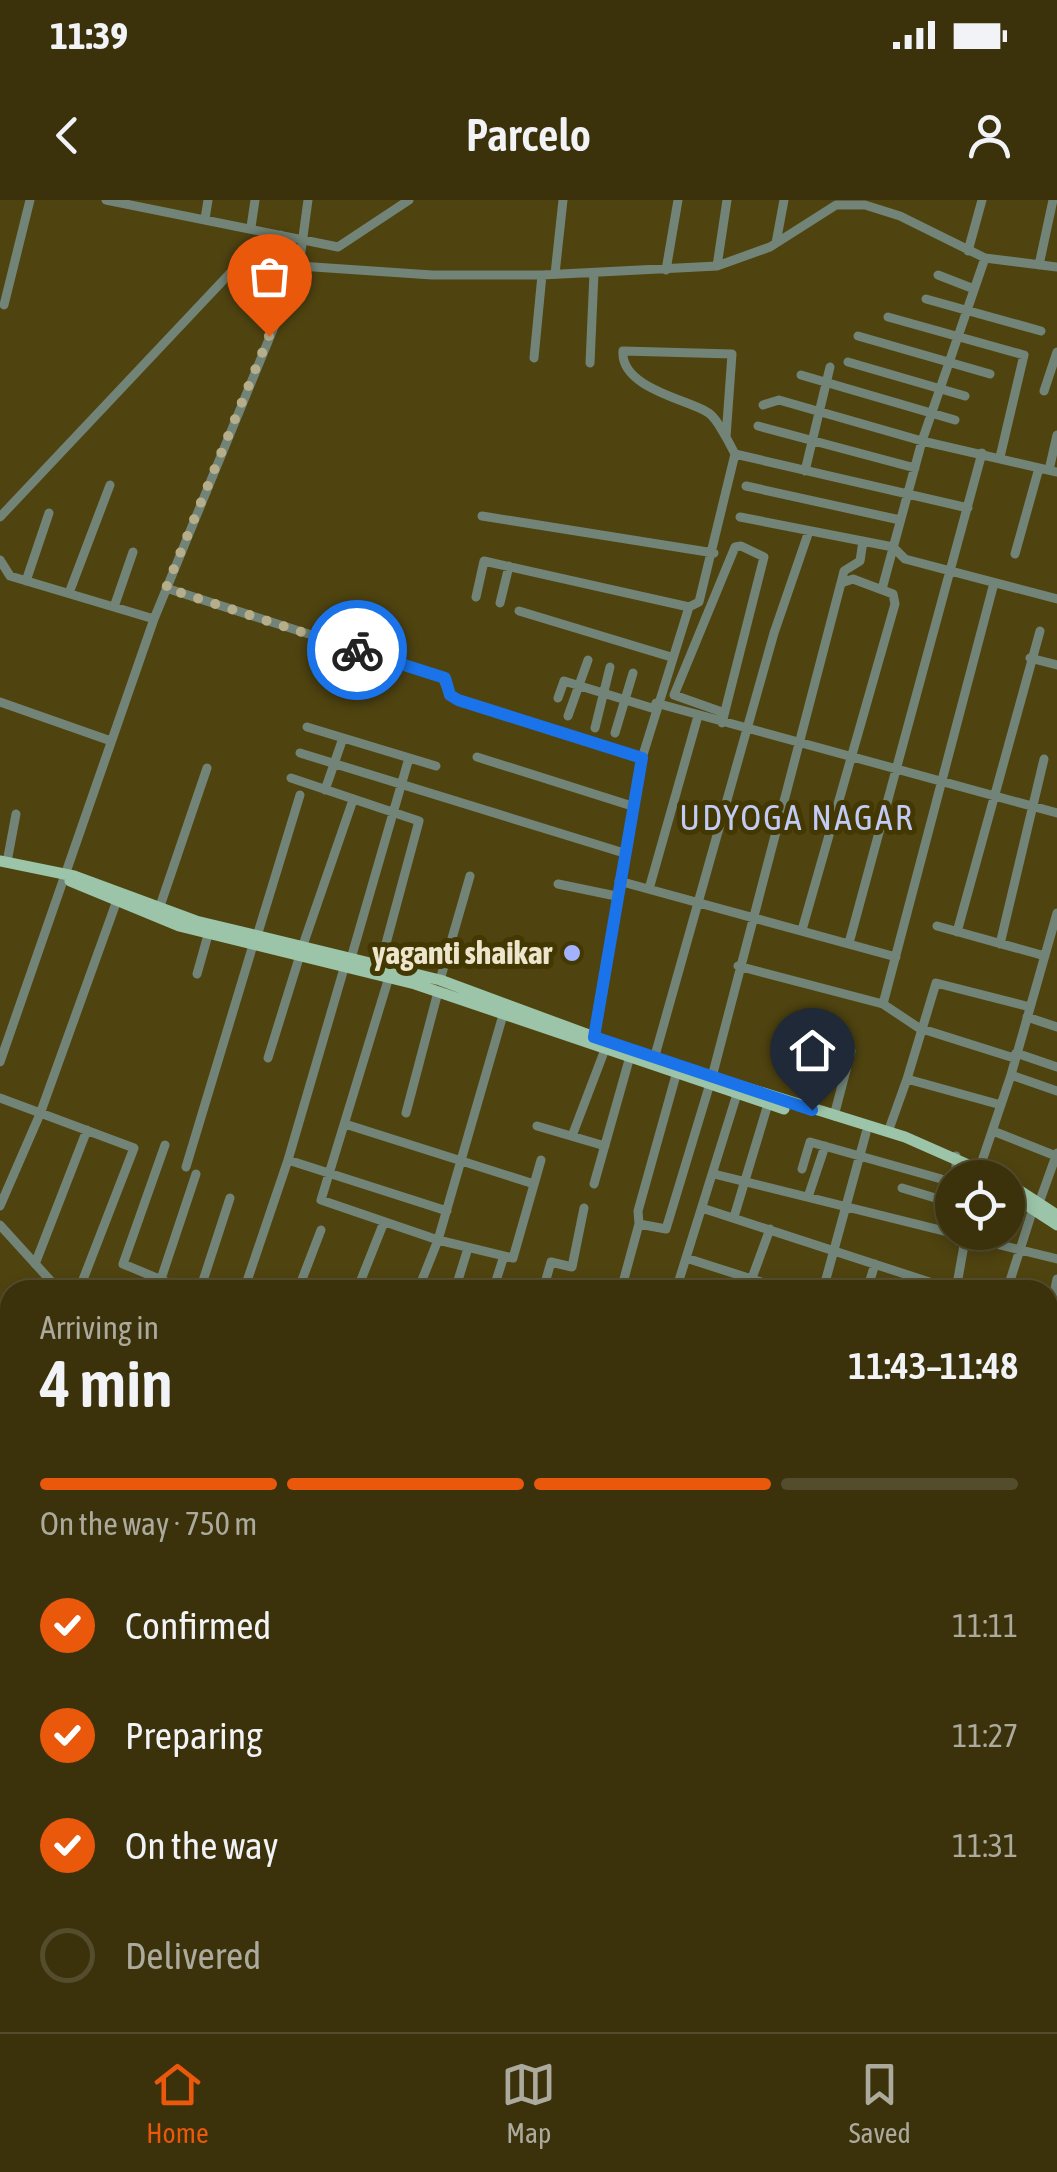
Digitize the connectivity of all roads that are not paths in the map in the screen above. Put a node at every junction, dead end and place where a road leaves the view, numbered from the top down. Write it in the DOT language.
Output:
graph roads {
  1 [pos="30,200"];
  2 [pos="208,200"];
  3 [pos="255,200"];
  4 [pos="308,200"];
  5 [pos="409,200"];
  6 [pos="564,200"];
  7 [pos="678,200"];
  8 [pos="727,200"];
  9 [pos="784,200"];
  10 [pos="982,200"];
  11 [pos="1053,200"];
  12 [pos="114,201"];
  13 [pos="837,203"];
  14 [pos="159,206"];
  15 [pos="205,219"];
  16 [pos="251,226"];
  17 [pos="281,234"];
  18 [pos="776,243"];
  19 [pos="303,246"];
  20 [pos="968,250"];
  21 [pos="986,258"];
  22 [pos="1039,265"];
  23 [pos="299,266"];
  24 [pos="716,266"];
  25 [pos="1057,267"];
  26 [pos="666,270"];
  27 [pos="594,273"];
  28 [pos="555,274"];
  29 [pos="938,275"];
  30 [pos="542,276"];
  31 [pos="974,289"];
  32 [pos="926,299"];
  33 [pos="4,305"];
  34 [pos="966,310"];
  35 [pos="888,317"];
  36 [pos="1041,331"];
  37 [pos="858,336"];
  38 [pos="958,336"];
  39 [pos="1057,352"];
  40 [pos="534,358"];
  41 [pos="848,362"];
  42 [pos="950,362"];
  43 [pos="590,364"];
  44 [pos="830,367"];
  45 [pos="990,374"];
  46 [pos="801,375"];
  47 [pos="825,383"];
  48 [pos="942,389"];
  49 [pos="1044,391"];
  50 [pos="964,396"];
  51 [pos="763,405"];
  52 [pos="818,412"];
  53 [pos="932,414"];
  54 [pos="955,420"];
  55 [pos="758,426"];
  56 [pos="1057,435"];
  57 [pos="726,436"];
  58 [pos="812,440"];
  59 [pos="922,441"];
  60 [pos="982,453"];
  61 [pos="736,454"];
  62 [pos="1000,457"];
  63 [pos="915,468"];
  64 [pos="1048,470"];
  65 [pos="805,471"];
  66 [pos="110,485"];
  67 [pos="746,486"];
  68 [pos="907,495"];
  69 [pos="968,508"];
  70 [pos="49,513"];
  71 [pos="482,516"];
  72 [pos="0,517"];
  73 [pos="740,517"];
  74 [pos="900,520"];
  75 [pos="810,530"];
  76 [pos="863,542"];
  77 [pos="893,547"];
  78 [pos="133,552"];
  79 [pos="714,552"];
  80 [pos="1015,554"];
  81 [pos="0,560"];
  82 [pos="509,566"];
  83 [pos="952,571"];
  84 [pos="26,581"];
  85 [pos="841,582"];
  86 [pos="994,583"];
  87 [pos="166,588"];
  88 [pos="882,588"];
  89 [pos="69,594"];
  90 [pos="476,597"];
  91 [pos="1057,599"];
  92 [pos="500,603"];
  93 [pos="114,607"];
  94 [pos="688,607"];
  95 [pos="519,611"];
  96 [pos="154,619"];
  97 [pos="1040,631"];
  98 [pos="671,657"];
  99 [pos="1030,658"];
  100 [pos="588,660"];
  101 [pos="1057,665"];
  102 [pos="610,667"];
  103 [pos="633,673"];
  104 [pos="578,685"];
  105 [pos="604,694"];
  106 [pos="558,698"];
  107 [pos="626,701"];
  108 [pos="0,702"];
  109 [pos="656,706"];
  110 [pos="568,716"];
  111 [pos="698,716"];
  112 [pos="722,717"];
  113 [pos="307,727"];
  114 [pos="594,728"];
  115 [pos="747,730"];
  116 [pos="615,733"];
  117 [pos="342,738"];
  118 [pos="111,741"];
  119 [pos="800,744"];
  120 [pos="300,754"];
  121 [pos="477,757"];
  122 [pos="409,758"];
  123 [pos="642,758"];
  124 [pos="850,758"];
  125 [pos="1044,760"];
  126 [pos="334,764"];
  127 [pos="436,766"];
  128 [pos="207,768"];
  129 [pos="898,771"];
  130 [pos="291,778"];
  131 [pos="943,783"];
  132 [pos="400,784"];
  133 [pos="326,790"];
  134 [pos="300,795"];
  135 [pos="994,796"];
  136 [pos="352,800"];
  137 [pos="632,806"];
  138 [pos="1034,807"];
  139 [pos="392,813"];
  140 [pos="1057,813"];
  141 [pos="16,814"];
  142 [pos="624,853"];
  143 [pos="2,862"];
  144 [pos="66,876"];
  145 [pos="470,876"];
  146 [pos="619,881"];
  147 [pos="558,884"];
  148 [pos="649,889"];
  149 [pos="616,896"];
  150 [pos="700,902"];
  151 [pos="116,903"];
  152 [pos="159,909"];
  153 [pos="1057,912"];
  154 [pos="751,916"];
  155 [pos="937,926"];
  156 [pos="802,930"];
  157 [pos="957,932"];
  158 [pos="208,935"];
  159 [pos="1054,939"];
  160 [pos="256,941"];
  161 [pos="849,944"];
  162 [pos="1000,944"];
  163 [pos="302,950"];
  164 [pos="1045,956"];
  165 [pos="896,957"];
  166 [pos="348,960"];
  167 [pos="381,962"];
  168 [pos="738,966"];
  169 [pos="197,974"];
  170 [pos="389,977"];
  171 [pos="439,986"];
  172 [pos="883,1004"];
  173 [pos="1028,1012"];
  174 [pos="503,1015"];
  175 [pos="1057,1027"];
  176 [pos="919,1028"];
  177 [pos="830,1032"];
  178 [pos="596,1045"];
  179 [pos="851,1051"];
  180 [pos="1015,1055"];
  181 [pos="268,1058"];
  182 [pos="654,1059"];
  183 [pos="629,1060"];
  184 [pos="0,1062"];
  185 [pos="1057,1066"];
  186 [pos="676,1075"];
  187 [pos="1012,1075"];
  188 [pos="907,1078"];
  189 [pos="711,1081"];
  190 [pos="1057,1091"];
  191 [pos="737,1094"];
  192 [pos="0,1098"];
  193 [pos="768,1104"];
  194 [pos="1001,1105"];
  195 [pos="812,1110"];
  196 [pos="40,1114"];
  197 [pos="406,1114"];
  198 [pos="834,1116"];
  199 [pos="345,1124"];
  200 [pos="537,1126"];
  201 [pos="88,1130"];
  202 [pos="994,1130"];
  203 [pos="888,1132"];
  204 [pos="866,1134"];
  205 [pos="572,1136"];
  206 [pos="166,1146"];
  207 [pos="605,1146"];
  208 [pos="825,1146"];
  209 [pos="860,1155"];
  210 [pos="1056,1155"];
  211 [pos="955,1159"];
  212 [pos="288,1160"];
  213 [pos="460,1160"];
  214 [pos="541,1160"];
  215 [pos="985,1160"];
  216 [pos="186,1168"];
  217 [pos="802,1169"];
  218 [pos="329,1173"];
  219 [pos="196,1174"];
  220 [pos="714,1174"];
  221 [pos="935,1175"];
  222 [pos="1053,1176"];
  223 [pos="744,1182"];
  224 [pos="534,1184"];
  225 [pos="594,1184"];
  226 [pos="902,1188"];
  227 [pos="808,1197"];
  228 [pos="1025,1197"];
  229 [pos="230,1198"];
  230 [pos="935,1198"];
  231 [pos="1025,1201"];
  232 [pos="0,1206"];
  233 [pos="1036,1206"];
  234 [pos="846,1207"];
  235 [pos="584,1208"];
  236 [pos="702,1208"];
  237 [pos="446,1211"];
  238 [pos="1057,1215"];
  239 [pos="734,1217"];
  240 [pos="384,1222"];
  241 [pos="639,1224"];
  242 [pos="0,1225"];
  243 [pos="1057,1226"];
  244 [pos="935,1227"];
  245 [pos="770,1229"];
  246 [pos="320,1230"];
  247 [pos="1025,1236"];
  248 [pos="438,1240"];
  249 [pos="468,1248"];
  250 [pos="834,1250"];
  251 [pos="963,1250"];
  252 [pos="1020,1250"];
  253 [pos="686,1258"];
  254 [pos="503,1259"];
  255 [pos="1057,1259"];
  256 [pos="36,1264"];
  257 [pos="875,1264"];
  258 [pos="752,1278"];
  259 [pos="161,1279"];
  260 [pos="51,1280"];
  261 [pos="83,1280"];
  262 [pos="203,1280"];
  263 [pos="247,1280"];
  264 [pos="302,1280"];
  265 [pos="361,1280"];
  266 [pos="422,1280"];
  267 [pos="459,1280"];
  268 [pos="496,1280"];
  269 [pos="545,1280"];
  270 [pos="624,1280"];
  271 [pos="679,1280"];
  272 [pos="758,1280"];
  273 [pos="825,1280"];
  274 [pos="870,1280"];
  275 [pos="924,1280"];
  276 [pos="957,1280"];
  277 [pos="1010,1280"];
  1 -- 33 [label="street"];
  2 -- 15 [label="street"];
  3 -- 16 [label="street"];
  4 -- 19 [label="street"];
  5 -- 19 [label="street"];
  6 -- 28 [label="street"];
  7 -- 26 [label="street"];
  8 -- 24 [label="street"];
  9 -- 18 [label="street"];
  10 -- 20 [label="street"];
  11 -- 22 [label="street"];
  12 -- 14 [label="street"];
  13 -- 18 [label="street"];
  13 -- 20 [label="street"];
  14 -- 15 [label="street"];
  15 -- 16 [label="street"];
  16 -- 17 [label="street"];
  17 -- 19 [label="street"];
  17 -- 72 [label="street"];
  18 -- 24 [label="street"];
  19 -- 23 [label="street"];
  20 -- 21 [label="street"];
  21 -- 22 [label="street"];
  21 -- 31 [label="street"];
  22 -- 25 [label="street"];
  23 -- 30 [label="street"];
  23 -- 87 [label="street"];
  24 -- 26 [label="street"];
  26 -- 27 [label="street"];
  27 -- 28 [label="street"];
  27 -- 43 [label="street"];
  28 -- 30 [label="street"];
  29 -- 31 [label="street"];
  30 -- 40 [label="street"];
  31 -- 34 [label="street"];
  32 -- 34 [label="street"];
  34 -- 36 [label="street"];
  34 -- 38 [label="street"];
  35 -- 38 [label="street"];
  37 -- 42 [label="street"];
  38 -- 42 [label="street"];
  38 -- 62 [label="street"];
  39 -- 49 [label="street"];
  41 -- 48 [label="street"];
  42 -- 45 [label="street"];
  42 -- 48 [label="street"];
  44 -- 47 [label="street"];
  46 -- 47 [label="street"];
  47 -- 52 [label="street"];
  47 -- 53 [label="street"];
  48 -- 50 [label="street"];
  48 -- 53 [label="street"];
  51 -- 52 [label="street"];
  52 -- 58 [label="street"];
  52 -- 59 [label="street"];
  53 -- 54 [label="street"];
  53 -- 59 [label="street"];
  55 -- 58 [label="street"];
  56 -- 64 [label="street"];
  57 -- 57 [label="street"];
  57 -- 61 [label="street"];
  58 -- 63 [label="street"];
  58 -- 65 [label="street"];
  59 -- 60 [label="street"];
  59 -- 63 [label="street"];
  60 -- 62 [label="street"];
  60 -- 69 [label="street"];
  61 -- 65 [label="street"];
  61 -- 79 [label="street"];
  62 -- 64 [label="street"];
  63 -- 68 [label="street"];
  64 -- 80 [label="street"];
  65 -- 68 [label="street"];
  66 -- 89 [label="street"];
  67 -- 74 [label="street"];
  68 -- 69 [label="street"];
  68 -- 74 [label="street"];
  69 -- 83 [label="street"];
  70 -- 84 [label="street"];
  71 -- 79 [label="street"];
  73 -- 75 [label="street"];
  74 -- 77 [label="street"];
  75 -- 76 [label="street"];
  75 -- 115 [label="street"];
  76 -- 77 [label="street"];
  76 -- 85 [label="street"];
  77 -- 83 [label="street"];
  77 -- 88 [label="street"];
  78 -- 93 [label="street"];
  79 -- 94 [label="street"];
  81 -- 84 [label="street"];
  82 -- 90 [label="street"];
  82 -- 92 [label="street"];
  82 -- 94 [label="street"];
  83 -- 86 [label="street"];
  83 -- 129 [label="street"];
  84 -- 89 [label="street"];
  85 -- 88 [label="street"];
  85 -- 119 [label="street"];
  86 -- 91 [label="street"];
  86 -- 131 [label="street"];
  87 -- 96 [label="street"];
  87 -- 123 [label="street"];
  88 -- 124 [label="street"];
  89 -- 93 [label="street"];
  93 -- 96 [label="street"];
  94 -- 98 [label="street"];
  95 -- 98 [label="street"];
  96 -- 118 [label="street"];
  97 -- 99 [label="street"];
  98 -- 109 [label="street"];
  99 -- 101 [label="street"];
  99 -- 135 [label="street"];
  100 -- 104 [label="street"];
  102 -- 105 [label="street"];
  103 -- 107 [label="street"];
  104 -- 105 [label="street"];
  104 -- 106 [label="street"];
  104 -- 110 [label="street"];
  105 -- 107 [label="street"];
  105 -- 114 [label="street"];
  107 -- 109 [label="street"];
  107 -- 116 [label="street"];
  108 -- 118 [label="street"];
  109 -- 111 [label="street"];
  109 -- 123 [label="street"];
  111 -- 112 [label="street"];
  111 -- 148 [label="street"];
  112 -- 112 [label="street"];
  112 -- 115 [label="street"];
  113 -- 117 [label="street"];
  115 -- 119 [label="street"];
  115 -- 150 [label="street"];
  117 -- 122 [label="street"];
  117 -- 126 [label="street"];
  118 -- 144 [label="street"];
  119 -- 124 [label="street"];
  119 -- 154 [label="street"];
  120 -- 126 [label="street"];
  121 -- 137 [label="street"];
  122 -- 127 [label="street"];
  122 -- 132 [label="street"];
  123 -- 137 [label="street"];
  124 -- 129 [label="street"];
  124 -- 156 [label="street"];
  125 -- 138 [label="street"];
  126 -- 132 [label="street"];
  126 -- 133 [label="street"];
  128 -- 152 [label="street"];
  129 -- 131 [label="street"];
  129 -- 161 [label="street"];
  130 -- 133 [label="street"];
  131 -- 135 [label="street"];
  131 -- 165 [label="street"];
  132 -- 139 [label="street"];
  132 -- 142 [label="street"];
  133 -- 136 [label="street"];
  134 -- 160 [label="street"];
  135 -- 138 [label="street"];
  135 -- 157 [label="street"];
  136 -- 139 [label="street"];
  136 -- 163 [label="street"];
  137 -- 142 [label="street"];
  138 -- 140 [label="street"];
  138 -- 162 [label="street"];
  139 -- 166 [label="street"];
  139 -- 167 [label="street"];
  141 -- 143 [label="street"];
  142 -- 146 [label="street"];
  143 -- 144 [label="main road"];
  144 -- 151 [label="main road"];
  144 -- 152 [label="main road"];
  144 -- 184 [label="street"];
  145 -- 171 [label="street"];
  146 -- 148 [label="street"];
  146 -- 149 [label="street"];
  147 -- 149 [label="street"];
  148 -- 150 [label="street"];
  149 -- 178 [label="street"];
  150 -- 154 [label="street"];
  150 -- 182 [label="street"];
  151 -- 158 [label="main road"];
  151 -- 196 [label="street"];
  152 -- 160 [label="main road"];
  153 -- 159 [label="street"];
  154 -- 156 [label="street"];
  154 -- 168 [label="street"];
  155 -- 157 [label="street"];
  156 -- 161 [label="street"];
  157 -- 162 [label="street"];
  158 -- 160 [label="main road"];
  158 -- 169 [label="street"];
  159 -- 164 [label="street"];
  160 -- 163 [label="main road"];
  160 -- 216 [label="street"];
  161 -- 165 [label="street"];
  162 -- 164 [label="street"];
  163 -- 166 [label="main road"];
  163 -- 181 [label="street"];
  164 -- 173 [label="street"];
  165 -- 172 [label="street"];
  166 -- 167 [label="main road"];
  166 -- 170 [label="main road"];
  166 -- 212 [label="street"];
  167 -- 171 [label="main road"];
  168 -- 172 [label="street"];
  168 -- 189 [label="street"];
  170 -- 171 [label="main road"];
  170 -- 199 [label="street"];
  171 -- 174 [label="main road"];
  171 -- 178 [label="main road"];
  171 -- 197 [label="street"];
  172 -- 176 [label="street"];
  173 -- 175 [label="street"];
  173 -- 176 [label="street"];
  173 -- 180 [label="street"];
  174 -- 178 [label="main road"];
  174 -- 213 [label="street"];
  176 -- 180 [label="street"];
  176 -- 188 [label="street"];
  177 -- 195 [label="street"];
  178 -- 182 [label="main road"];
  178 -- 183 [label="main road"];
  178 -- 205 [label="street"];
  179 -- 198 [label="street"];
  180 -- 185 [label="street"];
  180 -- 187 [label="street"];
  182 -- 189 [label="main road"];
  183 -- 186 [label="main road"];
  183 -- 207 [label="street"];
  186 -- 189 [label="main road"];
  186 -- 241 [label="street"];
  187 -- 190 [label="street"];
  187 -- 194 [label="street"];
  188 -- 194 [label="street"];
  188 -- 203 [label="street"];
  189 -- 191 [label="main road"];
  189 -- 195 [label="main road"];
  189 -- 241 [label="street"];
  191 -- 193 [label="main road"];
  191 -- 220 [label="street"];
  192 -- 196 [label="street"];
  193 -- 204 [label="main road"];
  193 -- 223 [label="street"];
  194 -- 202 [label="street"];
  195 -- 198 [label="main road"];
  196 -- 201 [label="street"];
  196 -- 232 [label="street"];
  198 -- 203 [label="main road"];
  199 -- 213 [label="street"];
  199 -- 218 [label="street"];
  200 -- 205 [label="street"];
  201 -- 256 [label="street"];
  201 -- 261 [label="street"];
  202 -- 210 [label="street"];
  202 -- 215 [label="street"];
  203 -- 211 [label="main road"];
  204 -- 209 [label="street"];
  204 -- 211 [label="main road"];
  205 -- 207 [label="street"];
  206 -- 259 [label="street"];
  207 -- 225 [label="street"];
  208 -- 209 [label="street"];
  208 -- 217 [label="street"];
  208 -- 227 [label="street"];
  209 -- 221 [label="street"];
  209 -- 234 [label="street"];
  210 -- 222 [label="street"];
  212 -- 218 [label="street"];
  212 -- 263 [label="street"];
  213 -- 224 [label="street"];
  213 -- 237 [label="street"];
  214 -- 224 [label="street"];
  218 -- 237 [label="street"];
  218 -- 240 [label="street"];
  219 -- 259 [label="street"];
  220 -- 223 [label="street"];
  220 -- 236 [label="street"];
  222 -- 233 [label="street"];
  223 -- 227 [label="street"];
  223 -- 239 [label="street"];
  224 -- 254 [label="street"];
  226 -- 230 [label="street"];
  227 -- 234 [label="street"];
  228 -- 233 [label="main road"];
  229 -- 262 [label="street"];
  231 -- 233 [label="main road"];
  233 -- 238 [label="main road"];
  233 -- 243 [label="main road"];
  233 -- 247 [label="street"];
  234 -- 244 [label="street"];
  234 -- 250 [label="street"];
  235 -- 269 [label="street"];
  236 -- 239 [label="street"];
  236 -- 253 [label="street"];
  237 -- 248 [label="street"];
  239 -- 245 [label="street"];
  240 -- 248 [label="street"];
  240 -- 265 [label="street"];
  241 -- 270 [label="street"];
  242 -- 256 [label="street"];
  245 -- 250 [label="street"];
  245 -- 258 [label="street"];
  246 -- 264 [label="street"];
  248 -- 249 [label="street"];
  248 -- 266 [label="street"];
  249 -- 254 [label="street"];
  249 -- 267 [label="street"];
  250 -- 257 [label="street"];
  250 -- 273 [label="street"];
  251 -- 276 [label="street"];
  252 -- 255 [label="street"];
  252 -- 277 [label="street"];
  253 -- 258 [label="street"];
  253 -- 271 [label="street"];
  254 -- 268 [label="street"];
  256 -- 260 [label="street"];
  257 -- 274 [label="street"];
  257 -- 275 [label="street"];
  258 -- 272 [label="street"];
}
